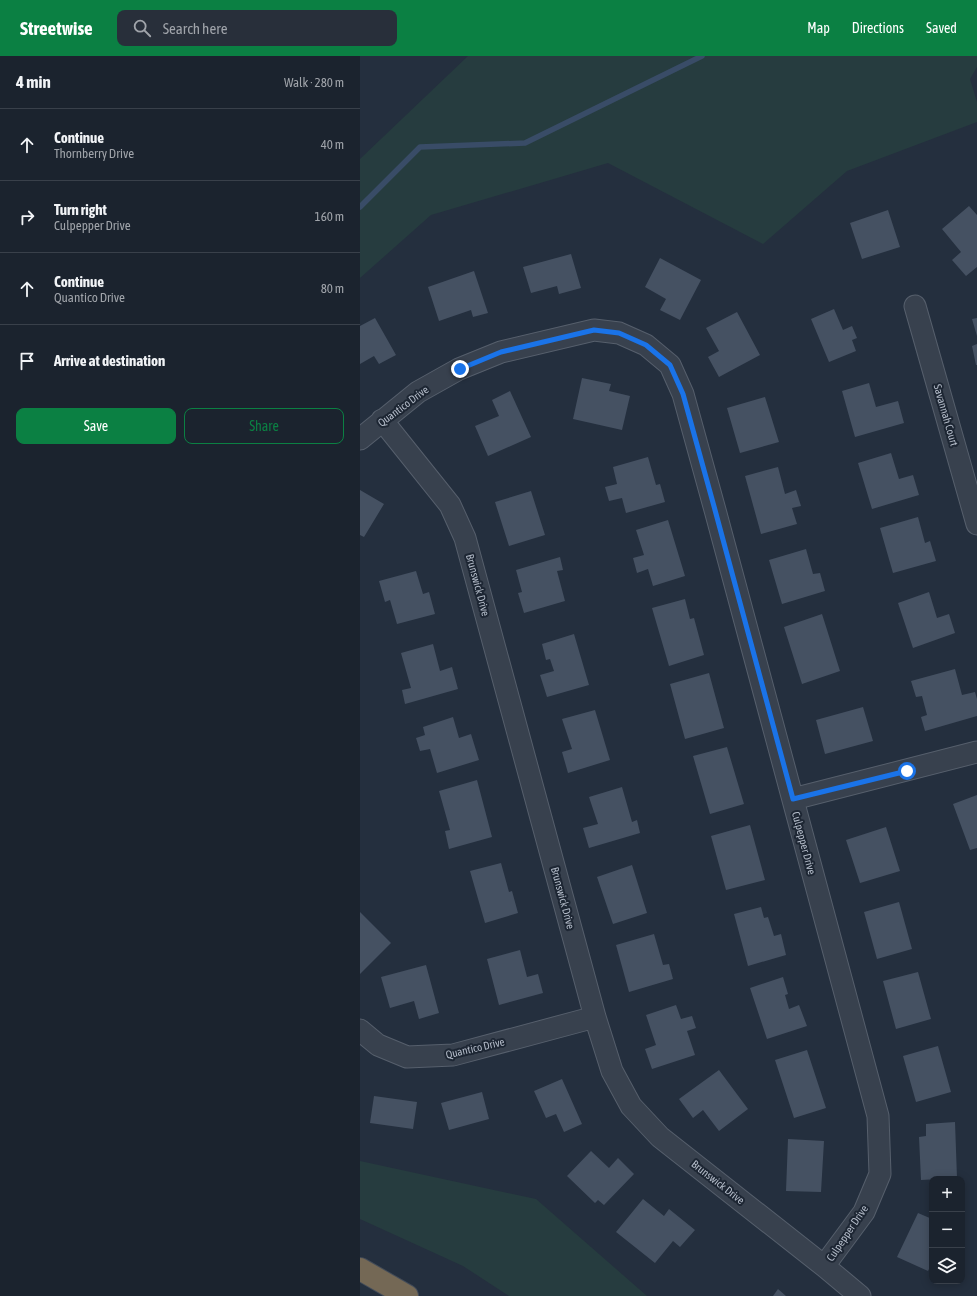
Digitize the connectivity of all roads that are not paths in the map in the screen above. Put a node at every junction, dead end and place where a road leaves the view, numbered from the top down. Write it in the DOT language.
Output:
graph roads {
  1 [pos="915,306"];
  2 [pos="670,365"];
  3 [pos="382,420"];
  4 [pos="360,439"];
  5 [pos="973,494"];
  6 [pos="977,524"];
  7 [pos="977,752"];
  8 [pos="793,799"];
  9 [pos="595,1017"];
  10 [pos="360,1030"];
  11 [pos="824,1266"];
  12 [pos="360,1269"];
  13 [pos="407,1296"];
  14 [pos="860,1296"];
  1 -- 5 [label="street, Savannah Court"];
  2 -- 3 [label="street, Quantico Drive"];
  2 -- 8 [label="street, Culpepper Drive"];
  3 -- 4 [label="street, Quantico Drive"];
  3 -- 9 [label="street, Brunswick Drive"];
  5 -- 6 [label="street, Savannah Court"];
  7 -- 8 [label="street"];
  8 -- 11 [label="street, Culpepper Drive"];
  9 -- 10 [label="street, Quantico Drive"];
  9 -- 11 [label="street, Brunswick Drive"];
  11 -- 14 [label="street, Brunswick Drive"];
  12 -- 13 [label="highway"];
}
